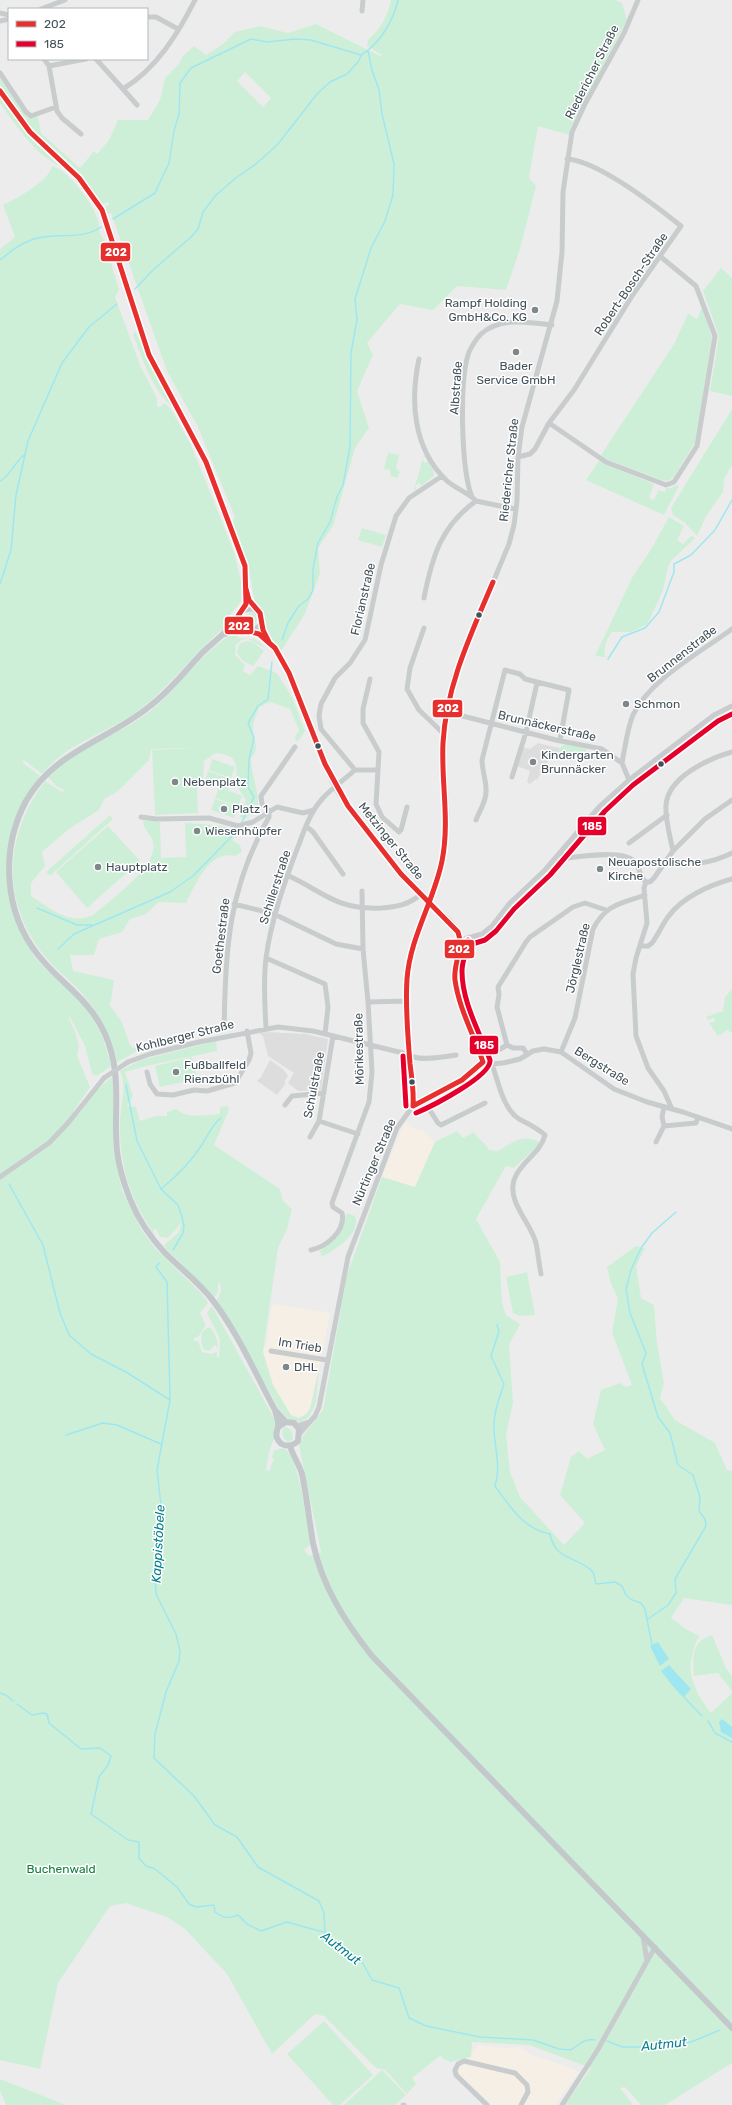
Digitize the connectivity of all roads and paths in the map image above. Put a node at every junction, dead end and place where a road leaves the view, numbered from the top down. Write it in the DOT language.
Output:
graph roads {
  1 [pos="64,0"];
  2 [pos="195,0"];
  3 [pos="362,0"];
  4 [pos="638,0"];
  5 [pos="44,8"];
  6 [pos="362,10"];
  7 [pos="148,17"];
  8 [pos="178,29"];
  9 [pos="45,60"];
  10 [pos="81,60"];
  11 [pos="97,60"];
  12 [pos="48,66"];
  13 [pos="0,74"];
  14 [pos="123,89"];
  15 [pos="0,91"];
  16 [pos="137,105"];
  17 [pos="56,107"];
  18 [pos="81,134"];
  19 [pos="567,159"];
  20 [pos="661,257"];
  21 [pos="552,325"];
  22 [pos="419,359"];
  23 [pos="549,423"];
  24 [pos="518,457"];
  25 [pos="442,476"];
  26 [pos="474,499"];
  27 [pos="515,509"];
  28 [pos="247,597"];
  29 [pos="424,598"];
  30 [pos="245,608"];
  31 [pos="253,608"];
  32 [pos="237,620"];
  33 [pos="261,625"];
  34 [pos="424,628"];
  35 [pos="732,629"];
  36 [pos="242,630"];
  37 [pos="254,631"];
  38 [pos="224,634"];
  39 [pos="266,639"];
  40 [pos="370,679"];
  41 [pos="537,683"];
  42 [pos="732,706"];
  43 [pos="447,712"];
  44 [pos="492,724"];
  45 [pos="526,732"];
  46 [pos="444,734"];
  47 [pos="560,740"];
  48 [pos="295,747"];
  49 [pos="732,752"];
  50 [pos="622,763"];
  51 [pos="355,770"];
  52 [pos="377,770"];
  53 [pos="512,776"];
  54 [pos="628,780"];
  55 [pos="335,788"];
  56 [pos="732,800"];
  57 [pos="407,807"];
  58 [pos="314,810"];
  59 [pos="269,811"];
  60 [pos="667,815"];
  61 [pos="142,817"];
  62 [pos="476,820"];
  63 [pos="306,826"];
  64 [pos="629,843"];
  65 [pos="673,851"];
  66 [pos="561,852"];
  67 [pos="732,853"];
  68 [pos="666,862"];
  69 [pos="343,874"];
  70 [pos="287,875"];
  71 [pos="732,879"];
  72 [pos="646,882"];
  73 [pos="362,891"];
  74 [pos="420,895"];
  75 [pos="645,895"];
  76 [pos="234,904"];
  77 [pos="430,905"];
  78 [pos="362,909"];
  79 [pos="606,910"];
  80 [pos="274,914"];
  81 [pos="460,940"];
  82 [pos="640,946"];
  83 [pos="363,949"];
  84 [pos="266,958"];
  85 [pos="407,1001"];
  86 [pos="368,1002"];
  87 [pos="224,1027"];
  88 [pos="266,1028"];
  89 [pos="247,1031"];
  90 [pos="325,1034"];
  91 [pos="333,1036"];
  92 [pos="507,1045"];
  93 [pos="370,1046"];
  94 [pos="561,1052"];
  95 [pos="527,1054"];
  96 [pos="456,1055"];
  97 [pos="410,1056"];
  98 [pos="484,1062"];
  99 [pos="492,1064"];
  100 [pos="147,1072"];
  101 [pos="324,1093"];
  102 [pos="424,1101"];
  103 [pos="485,1103"];
  104 [pos="285,1104"];
  105 [pos="413,1106"];
  106 [pos="664,1107"];
  107 [pos="672,1109"];
  108 [pos="698,1117"];
  109 [pos="319,1120"];
  110 [pos="664,1126"];
  111 [pos="732,1129"];
  112 [pos="358,1134"];
  113 [pos="310,1137"];
  114 [pos="656,1142"];
  115 [pos="0,1177"];
  116 [pos="311,1250"];
  117 [pos="541,1274"];
  118 [pos="270,1351"];
  119 [pos="327,1360"];
  120 [pos="275,1410"];
  121 [pos="286,1422"];
  122 [pos="310,1422"];
  123 [pos="297,1426"];
  124 [pos="278,1427"];
  125 [pos="300,1433"];
  126 [pos="292,1445"];
  127 [pos="643,1935"];
  128 [pos="655,1948"];
  129 [pos="647,1961"];
  130 [pos="732,2028"];
  131 [pos="487,2105"];
  132 [pos="521,2105"];
  133 [pos="562,2105"];
  1 -- 5 [label="street"];
  2 -- 8 [label="street"];
  3 -- 6 [label="street"];
  4 -- 19 [label="street, Riedericher Straße"];
  7 -- 8 [label="street"];
  8 -- 14 [label="street"];
  9 -- 12 [label="street"];
  10 -- 12 [label="street"];
  11 -- 14 [label="street"];
  12 -- 17 [label="street"];
  13 -- 17 [label="street"];
  14 -- 16 [label="street"];
  15 -- 28 [label="main road"];
  17 -- 18 [label="street"];
  19 -- 20 [label="street, Robert-Bosch-Straße"];
  19 -- 21 [label="street, Riedericher Straße"];
  20 -- 23 [label="street, Robert-Bosch-Straße"];
  20 -- 23 [label="street"];
  21 -- 24 [label="street, Riedericher Straße"];
  21 -- 26 [label="street, Albstraße"];
  22 -- 25 [label="street"];
  23 -- 24 [label="street, Robert-Bosch-Straße"];
  24 -- 27 [label="street, Riedericher Straße"];
  25 -- 26 [label="street"];
  25 -- 51 [label="street, Florianstraße"];
  26 -- 27 [label="street"];
  26 -- 29 [label="street"];
  27 -- 43 [label="street, Riedericher Straße"];
  28 -- 30 [label="main road"];
  28 -- 31 [label="main road"];
  30 -- 31 [label="main road"];
  30 -- 32 [label="main road"];
  31 -- 33 [label="main road"];
  32 -- 36 [label="main road"];
  32 -- 38 [label="main road"];
  33 -- 37 [label="main road"];
  33 -- 39 [label="street, Metzinger Straße"];
  34 -- 46 [label="street"];
  35 -- 50 [label="street, Brunnenstraße"];
  36 -- 37 [label="main road"];
  36 -- 38 [label="main road"];
  37 -- 39 [label="street, Metzinger Straße"];
  38 -- 120 [label="main road"];
  39 -- 55 [label="street, Metzinger Straße"];
  40 -- 52 [label="street"];
  41 -- 44 [label="street"];
  41 -- 45 [label="street"];
  41 -- 47 [label="street"];
  42 -- 54 [label="street"];
  43 -- 44 [label="street, Brunnäckerstraße"];
  43 -- 46 [label="street, Riedericher Straße"];
  44 -- 45 [label="street, Brunnäckerstraße"];
  44 -- 62 [label="street"];
  45 -- 47 [label="street, Brunnäckerstraße"];
  45 -- 53 [label="street"];
  46 -- 77 [label="street, Riedericher Straße"];
  47 -- 50 [label="street, Brunnäckerstraße"];
  48 -- 59 [label="street"];
  49 -- 60 [label="street"];
  50 -- 54 [label="street"];
  51 -- 52 [label="street"];
  51 -- 55 [label="street"];
  52 -- 57 [label="street"];
  54 -- 66 [label="street"];
  55 -- 58 [label="street, Schillerstraße"];
  55 -- 74 [label="street, Metzinger Straße"];
  56 -- 65 [label="street"];
  58 -- 59 [label="street"];
  58 -- 63 [label="street, Schillerstraße"];
  59 -- 61 [label="street"];
  59 -- 76 [label="street, Goethestraße"];
  60 -- 64 [label="street"];
  60 -- 65 [label="street"];
  63 -- 69 [label="street"];
  63 -- 70 [label="street, Schillerstraße"];
  65 -- 68 [label="street"];
  66 -- 72 [label="street"];
  66 -- 81 [label="street"];
  67 -- 68 [label="street"];
  68 -- 72 [label="street"];
  70 -- 78 [label="street"];
  70 -- 80 [label="street, Schillerstraße"];
  71 -- 82 [label="street"];
  72 -- 75 [label="street"];
  73 -- 78 [label="street, Mörikestraße"];
  74 -- 77 [label="street, Metzinger Straße"];
  74 -- 78 [label="street"];
  75 -- 79 [label="street"];
  75 -- 82 [label="street"];
  76 -- 80 [label="street"];
  76 -- 87 [label="street, Goethestraße"];
  77 -- 81 [label="street, Metzinger Straße"];
  77 -- 85 [label="street, Riedericher Straße"];
  78 -- 83 [label="street, Mörikestraße"];
  79 -- 92 [label="street"];
  79 -- 94 [label="street, Jörglestraße"];
  80 -- 83 [label="street"];
  80 -- 84 [label="street, Schillerstraße"];
  81 -- 98 [label="street"];
  82 -- 107 [label="street"];
  83 -- 86 [label="street, Mörikestraße"];
  84 -- 88 [label="street, Schillerstraße"];
  84 -- 90 [label="street"];
  85 -- 86 [label="street"];
  85 -- 97 [label="street, Riedericher Straße"];
  86 -- 93 [label="street, Mörikestraße"];
  88 -- 89 [label="street, Kohlberger Straße"];
  88 -- 90 [label="street, Kohlberger Straße"];
  89 -- 100 [label="street, Kohlberger Straße"];
  89 -- 115 [label="street, Kohlberger Straße, bridge"];
  90 -- 91 [label="street, Kohlberger Straße"];
  91 -- 93 [label="street, Kohlberger Straße"];
  91 -- 101 [label="street, Schulstraße"];
  92 -- 95 [label="street"];
  92 -- 98 [label="street, Nürtinger Straße"];
  93 -- 97 [label="street, Kohlberger Straße"];
  93 -- 112 [label="street, Mörikestraße"];
  94 -- 95 [label="street, Bergstraße"];
  94 -- 106 [label="street, Bergstraße"];
  95 -- 99 [label="street, Bergstraße"];
  96 -- 97 [label="street, Kohlberger Straße"];
  97 -- 105 [label="street, Riedericher Straße"];
  98 -- 99 [label="street, Bergstraße"];
  98 -- 102 [label="street, Nürtinger Straße"];
  99 -- 117 [label="street"];
  101 -- 104 [label="street"];
  101 -- 109 [label="street, Schulstraße"];
  102 -- 103 [label="street"];
  102 -- 105 [label="street, Nürtinger Straße"];
  105 -- 119 [label="street, Nürtinger Straße"];
  106 -- 107 [label="street, Bergstraße"];
  106 -- 110 [label="street"];
  107 -- 108 [label="street, Bergstraße"];
  108 -- 110 [label="street"];
  108 -- 111 [label="street, Bergstraße"];
  109 -- 112 [label="street"];
  109 -- 113 [label="street, Schulstraße"];
  110 -- 114 [label="street"];
  112 -- 116 [label="street, Mörikestraße"];
  118 -- 119 [label="street, Im Trieb"];
  119 -- 122 [label="street, Nürtinger Straße"];
  120 -- 121 [label="main road"];
  120 -- 124 [label="main road"];
  121 -- 123 [label="main road"];
  121 -- 124 [label="main road"];
  122 -- 123 [label="street"];
  122 -- 125 [label="street, Nürtinger Straße"];
  123 -- 125 [label="main road"];
  124 -- 126 [label="main road"];
  125 -- 126 [label="main road"];
  126 -- 127 [label="main road"];
  127 -- 128 [label="main road"];
  127 -- 129 [label="street"];
  128 -- 129 [label="street"];
  128 -- 130 [label="main road"];
  129 -- 133 [label="street"];
  131 -- 132 [label="street"];
}
